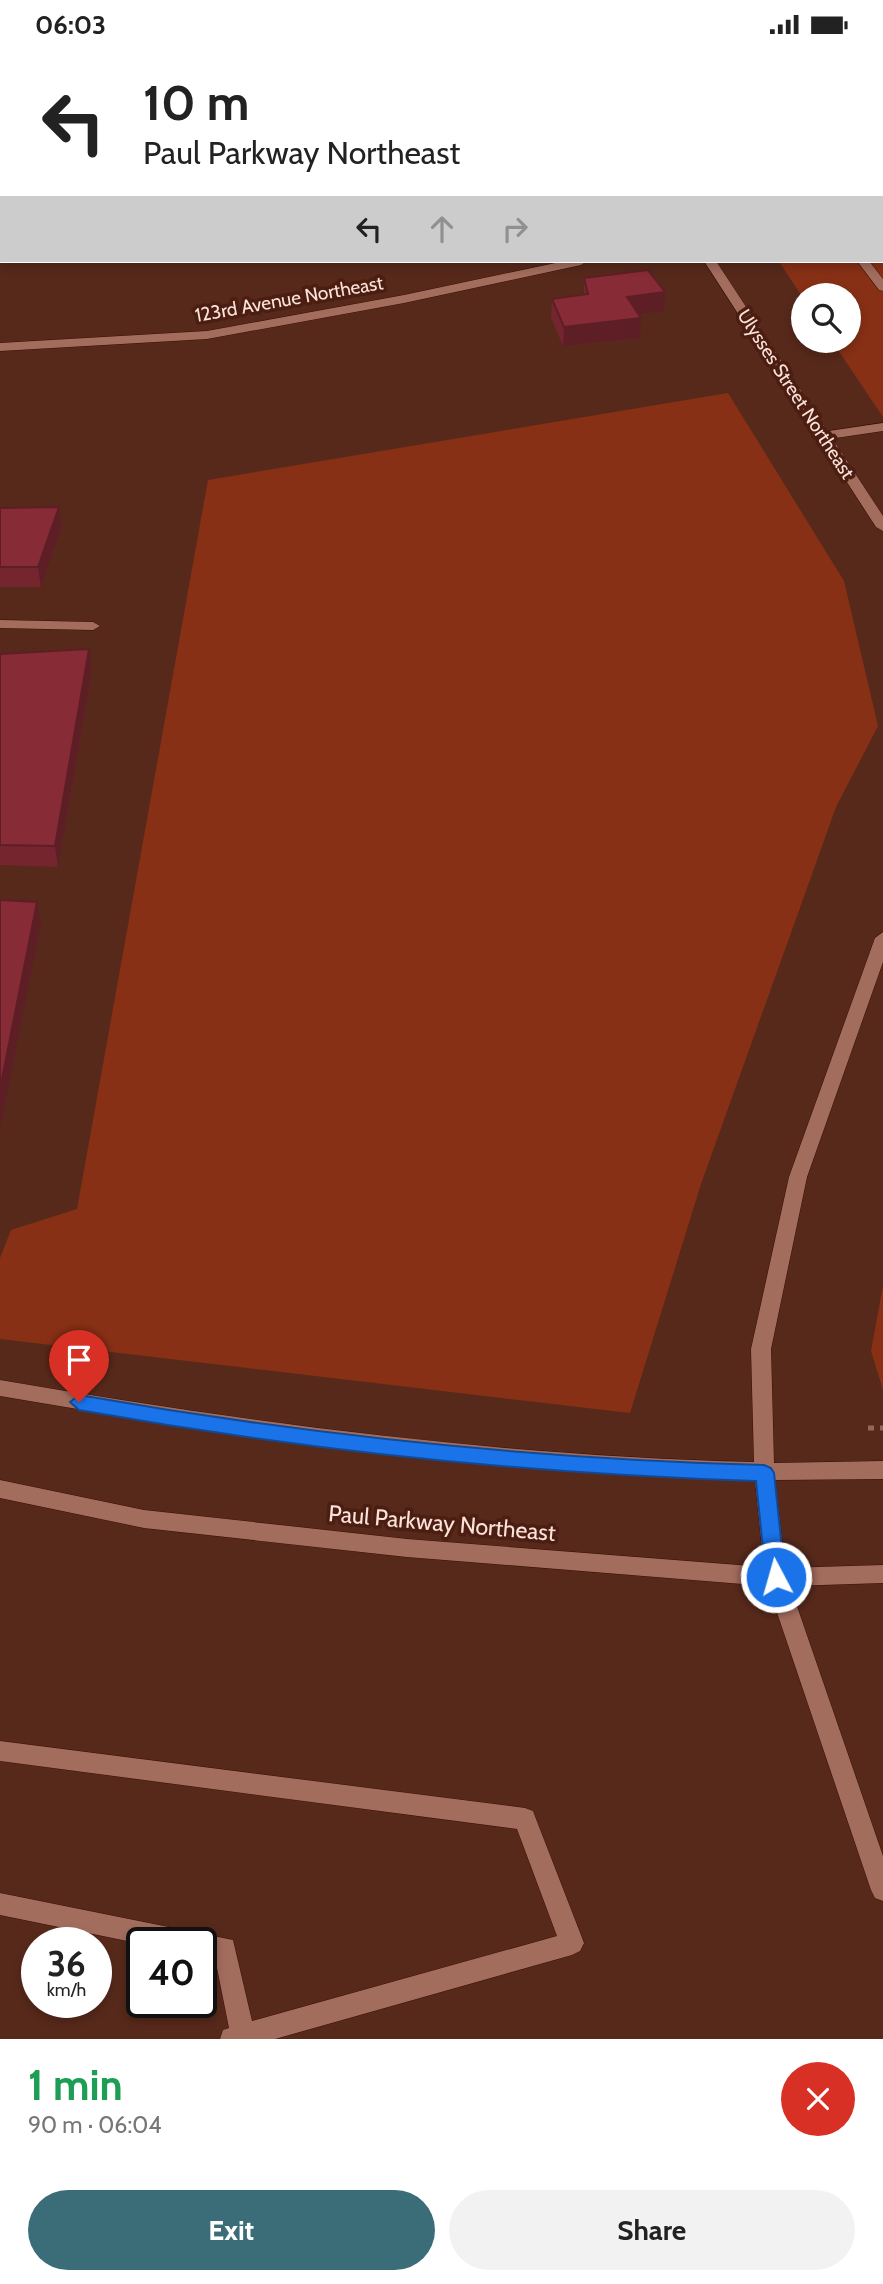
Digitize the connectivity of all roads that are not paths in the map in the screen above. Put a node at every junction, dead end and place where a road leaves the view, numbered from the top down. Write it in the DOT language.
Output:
graph roads {
  1 [pos="572,263"];
  2 [pos="710,263"];
  3 [pos="864,263"];
  4 [pos="883,288"];
  5 [pos="0,347"];
  6 [pos="883,427"];
  7 [pos="822,436"];
  8 [pos="883,527"];
  9 [pos="0,624"];
  10 [pos="93,626"];
  11 [pos="883,938"];
  12 [pos="0,1388"];
  13 [pos="883,1470"];
  14 [pos="764,1473"];
  15 [pos="0,1489"];
  16 [pos="883,1574"];
  17 [pos="776,1577"];
  18 [pos="0,1751"];
  19 [pos="883,1890"];
  20 [pos="0,1904"];
  21 [pos="126,1929"];
  22 [pos="217,1947"];
  23 [pos="239,2038"];
  1 -- 5 [label="street, 123rd Avenue Northeast"];
  2 -- 7 [label="street, Ulysses Street Northeast"];
  3 -- 4 [label="street"];
  6 -- 7 [label="street"];
  7 -- 8 [label="street, Ulysses Street Northeast"];
  9 -- 10 [label="street"];
  11 -- 14 [label="street"];
  12 -- 14 [label="street"];
  13 -- 14 [label="street"];
  14 -- 17 [label="street"];
  15 -- 17 [label="street, Paul Parkway Northeast"];
  16 -- 17 [label="street, Paul Parkway Northeast"];
  17 -- 19 [label="street"];
  18 -- 23 [label="street"];
  20 -- 21 [label="street"];
  22 -- 23 [label="street"];
}
